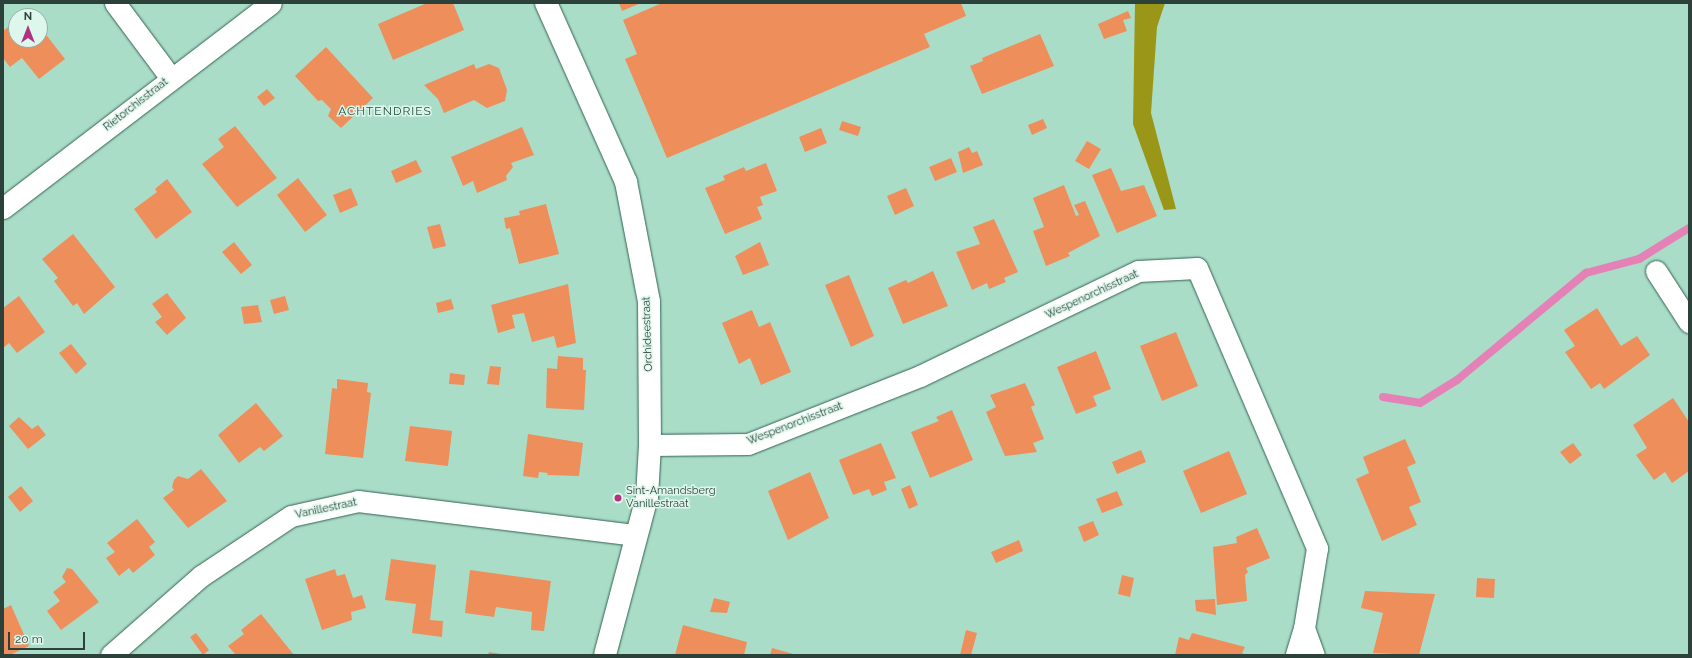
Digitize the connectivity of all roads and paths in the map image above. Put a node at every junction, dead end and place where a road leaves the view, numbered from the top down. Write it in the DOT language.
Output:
graph roads {
  1 [pos="115,3"];
  2 [pos="270,3"];
  3 [pos="546,3"];
  4 [pos="171,78"];
  5 [pos="3,208"];
  6 [pos="1656,272"];
  7 [pos="1689,322"];
  8 [pos="650,445"];
  9 [pos="636,535"];
  10 [pos="1304,628"];
  11 [pos="111,655"];
  12 [pos="605,655"];
  13 [pos="1296,655"];
  14 [pos="1314,655"];
  1 -- 4 [label="street"];
  2 -- 4 [label="street, Rietorchisstraat"];
  3 -- 8 [label="street, Orchideestraat"];
  4 -- 5 [label="street, Rietorchisstraat"];
  6 -- 7 [label="street"];
  8 -- 9 [label="street, Orchideestraat"];
  8 -- 10 [label="street, Wespenorchisstraat"];
  9 -- 11 [label="street, Vanillestraat"];
  9 -- 12 [label="street, Orchideestraat"];
  10 -- 13 [label="street, Wespenorchisstraat"];
  10 -- 14 [label="street, Wespenorchisstraat"];
}
